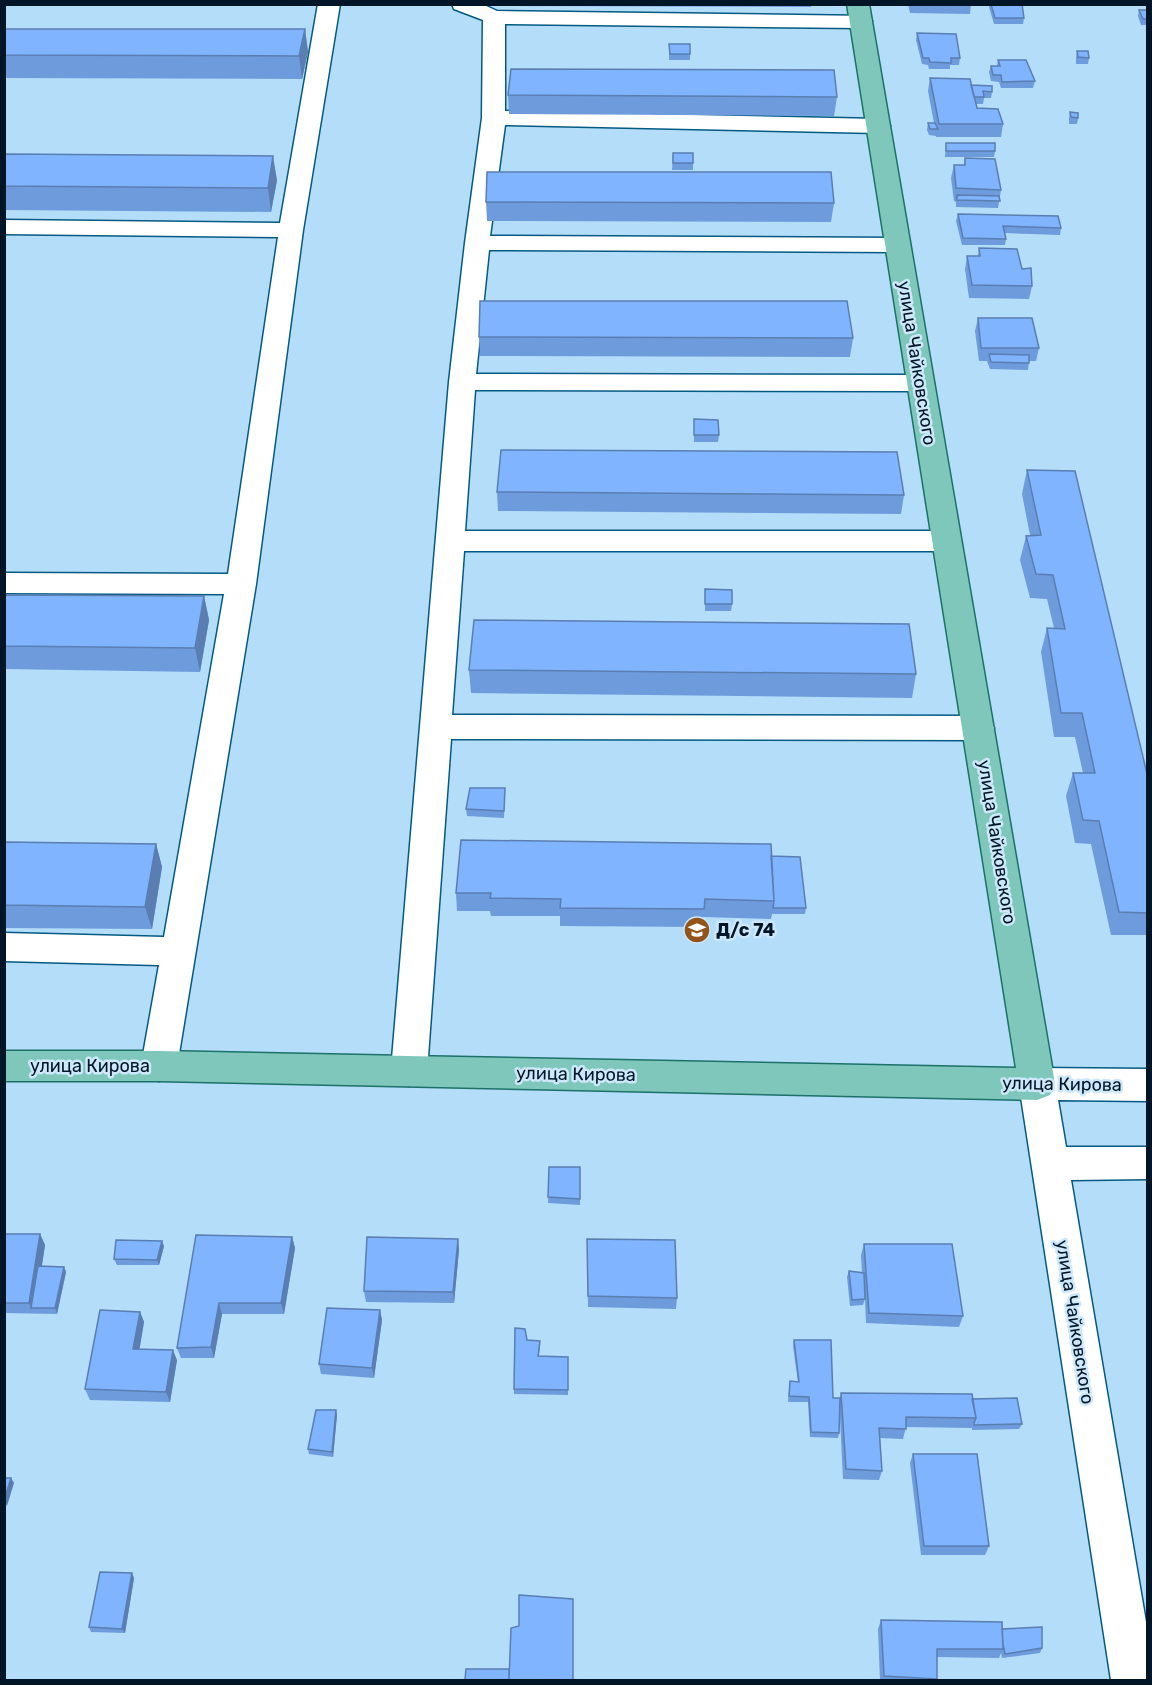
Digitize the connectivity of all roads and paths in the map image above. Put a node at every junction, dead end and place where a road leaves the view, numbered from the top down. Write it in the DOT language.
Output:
graph roads {
  1 [pos="329,4"];
  2 [pos="462,4"];
  3 [pos="860,13"];
  4 [pos="494,17"];
  5 [pos="494,118"];
  6 [pos="878,126"];
  7 [pos="4,227"];
  8 [pos="291,230"];
  9 [pos="477,243"];
  10 [pos="898,246"];
  11 [pos="462,382"];
  12 [pos="921,383"];
  13 [pos="450,541"];
  14 [pos="947,541"];
  15 [pos="4,583"];
  16 [pos="241,584"];
  17 [pos="435,727"];
  18 [pos="978,728"];
  19 [pos="4,947"];
  20 [pos="177,951"];
  21 [pos="4,1066"];
  22 [pos="159,1066"];
  23 [pos="409,1071"];
  24 [pos="1037,1084"];
  25 [pos="1148,1086"];
  26 [pos="1148,1163"];
  27 [pos="1050,1164"];
  28 [pos="1133,1680"];
  1 -- 8 [label="street"];
  2 -- 4 [label="street"];
  3 -- 4 [label="street"];
  3 -- 6 [label="main road, улица Чайковского"];
  4 -- 5 [label="street"];
  5 -- 6 [label="street"];
  5 -- 9 [label="street"];
  6 -- 10 [label="main road, улица Чайковского"];
  7 -- 8 [label="street"];
  8 -- 16 [label="street"];
  9 -- 10 [label="street"];
  9 -- 11 [label="street"];
  10 -- 12 [label="main road, улица Чайковского"];
  11 -- 12 [label="street"];
  11 -- 13 [label="street"];
  12 -- 14 [label="main road, улица Чайковского"];
  13 -- 14 [label="street"];
  13 -- 17 [label="street"];
  14 -- 18 [label="main road, улица Чайковского"];
  15 -- 16 [label="street"];
  16 -- 20 [label="street"];
  17 -- 18 [label="street"];
  17 -- 23 [label="street"];
  18 -- 24 [label="main road, улица Чайковского"];
  19 -- 20 [label="street"];
  20 -- 22 [label="street"];
  21 -- 22 [label="main road, улица Кирова"];
  22 -- 23 [label="main road, улица Кирова"];
  23 -- 24 [label="main road, улица Кирова"];
  24 -- 25 [label="street, улица Кирова"];
  24 -- 27 [label="street, улица Чайковского"];
  26 -- 27 [label="street"];
  27 -- 28 [label="street, улица Чайковского"];
}
